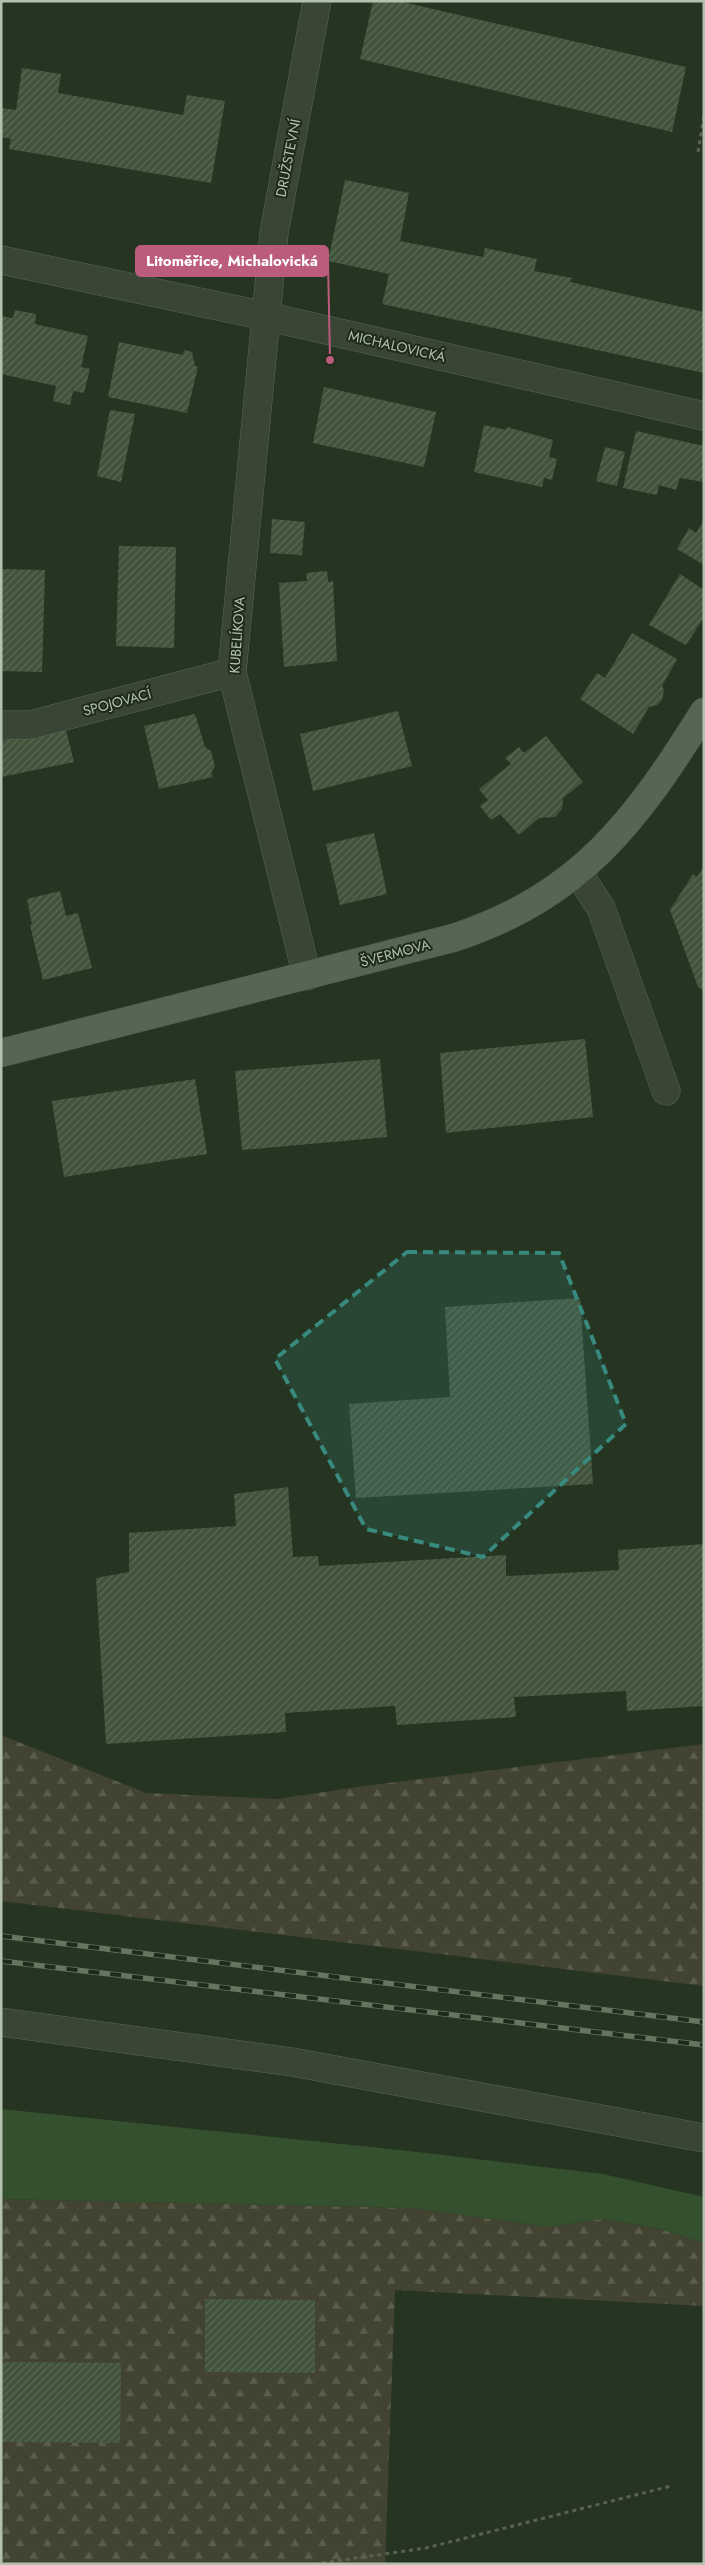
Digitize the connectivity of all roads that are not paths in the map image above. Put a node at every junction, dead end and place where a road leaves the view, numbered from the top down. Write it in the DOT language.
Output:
graph roads {
  1 [pos="317,1"];
  2 [pos="1,260"];
  3 [pos="265,316"];
  4 [pos="704,416"];
  5 [pos="232,672"];
  6 [pos="704,712"];
  7 [pos="1,725"];
  8 [pos="578,873"];
  9 [pos="307,976"];
  10 [pos="1,1053"];
  11 [pos="666,1091"];
  12 [pos="1,2022"];
  13 [pos="704,2138"];
  1 -- 3 [label="street, DRUŽSTEVNÍ"];
  2 -- 3 [label="street, MICHALOVICKÁ"];
  3 -- 4 [label="street, MICHALOVICKÁ"];
  3 -- 5 [label="street, KUBELÍKOVA"];
  5 -- 7 [label="street, SPOJOVACÍ"];
  5 -- 9 [label="street, KUBELÍKOVA"];
  6 -- 8 [label="main road, ŠVERMOVA"];
  8 -- 9 [label="main road, ŠVERMOVA"];
  8 -- 11 [label="street"];
  9 -- 10 [label="main road, ŠVERMOVA"];
  12 -- 13 [label="street"];
}
